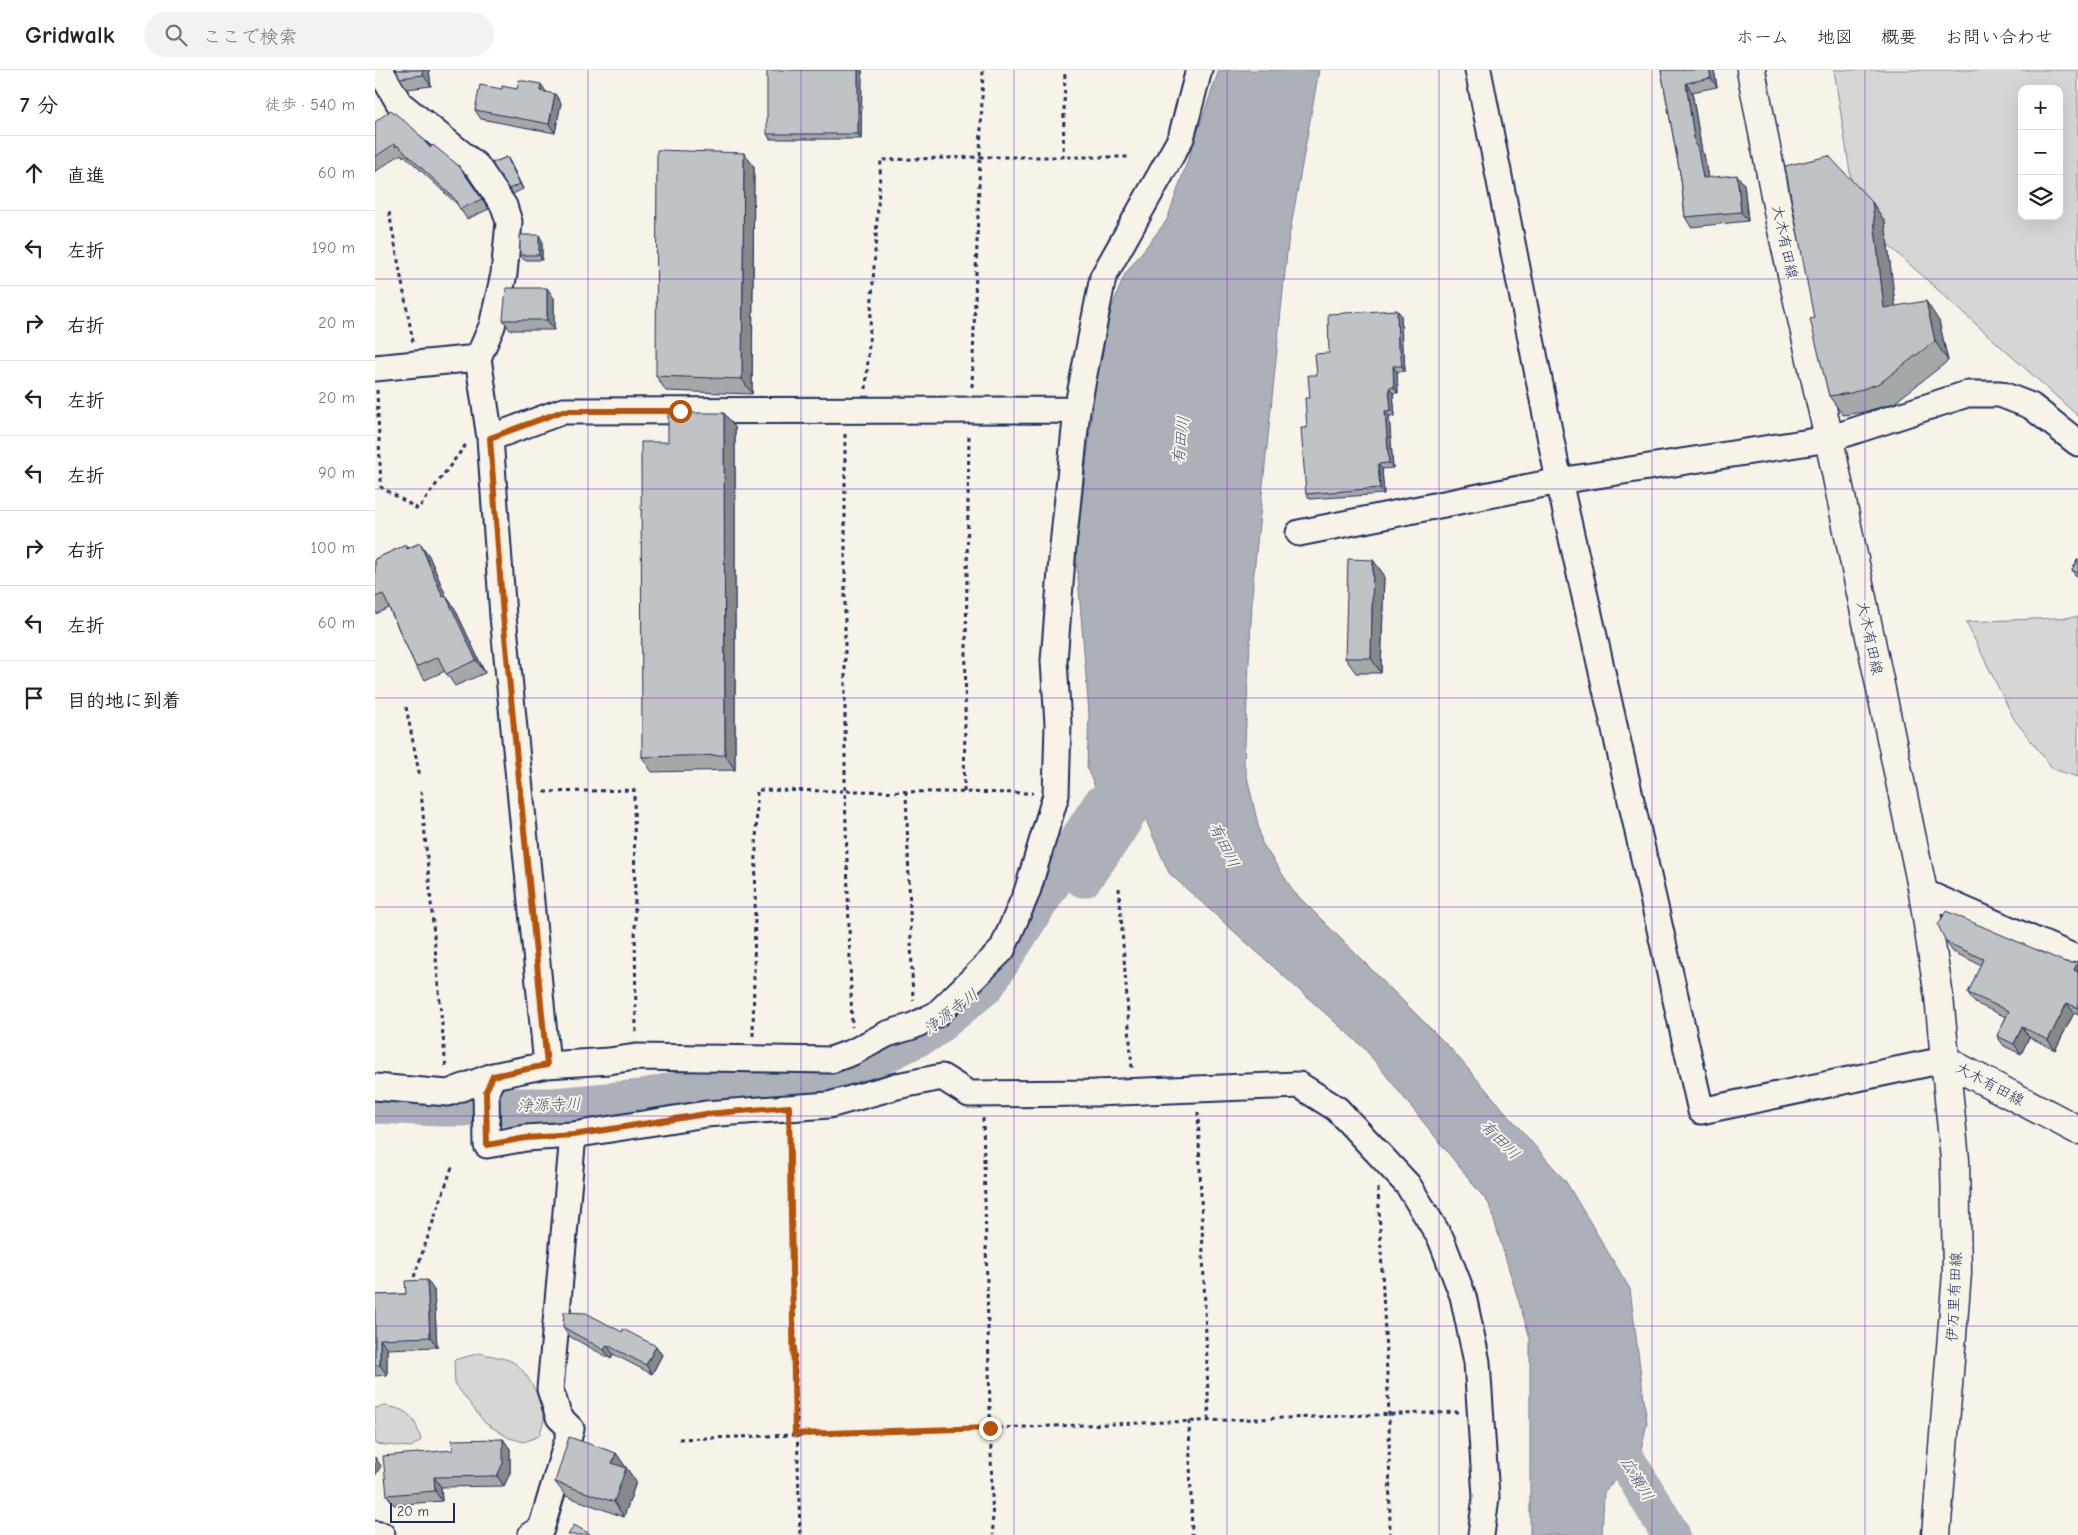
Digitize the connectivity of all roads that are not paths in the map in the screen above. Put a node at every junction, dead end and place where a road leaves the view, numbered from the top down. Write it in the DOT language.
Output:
graph roads {
  1 [pos="380,70"];
  2 [pos="1199,70"];
  3 [pos="1478,70"];
  4 [pos="1751,70"];
  5 [pos="478,358"];
  6 [pos="376,376"];
  7 [pos="1077,410"];
  8 [pos="482,437"];
  9 [pos="1829,439"];
  10 [pos="2078,443"];
  11 [pos="1559,482"];
  12 [pos="1299,533"];
  13 [pos="1923,892"];
  14 [pos="2078,959"];
  15 [pos="1945,1060"];
  16 [pos="547,1065"];
  17 [pos="490,1083"];
  18 [pos="375,1087"];
  19 [pos="2078,1130"];
  20 [pos="573,1135"];
  21 [pos="375,1534"];
  22 [pos="382,1535"];
  23 [pos="531,1535"];
  24 [pos="1481,1535"];
  25 [pos="1936,1535"];
  1 -- 5 [label="street"];
  2 -- 7 [label="street"];
  3 -- 11 [label="street"];
  4 -- 9 [label="main road, 大木有田線"];
  5 -- 6 [label="street"];
  5 -- 8 [label="street"];
  7 -- 8 [label="street"];
  7 -- 16 [label="street"];
  8 -- 16 [label="street"];
  9 -- 10 [label="street"];
  9 -- 11 [label="street"];
  9 -- 13 [label="main road, 大木有田線"];
  11 -- 12 [label="street"];
  11 -- 15 [label="street"];
  13 -- 14 [label="street"];
  13 -- 15 [label="main road, 大木有田線"];
  15 -- 19 [label="main road, 大木有田線"];
  15 -- 25 [label="main road, 伊万里有田線"];
  16 -- 17 [label="street"];
  17 -- 18 [label="street"];
  17 -- 20 [label="street"];
  20 -- 23 [label="street"];
  20 -- 24 [label="street"];
  21 -- 22 [label="street"];
}
